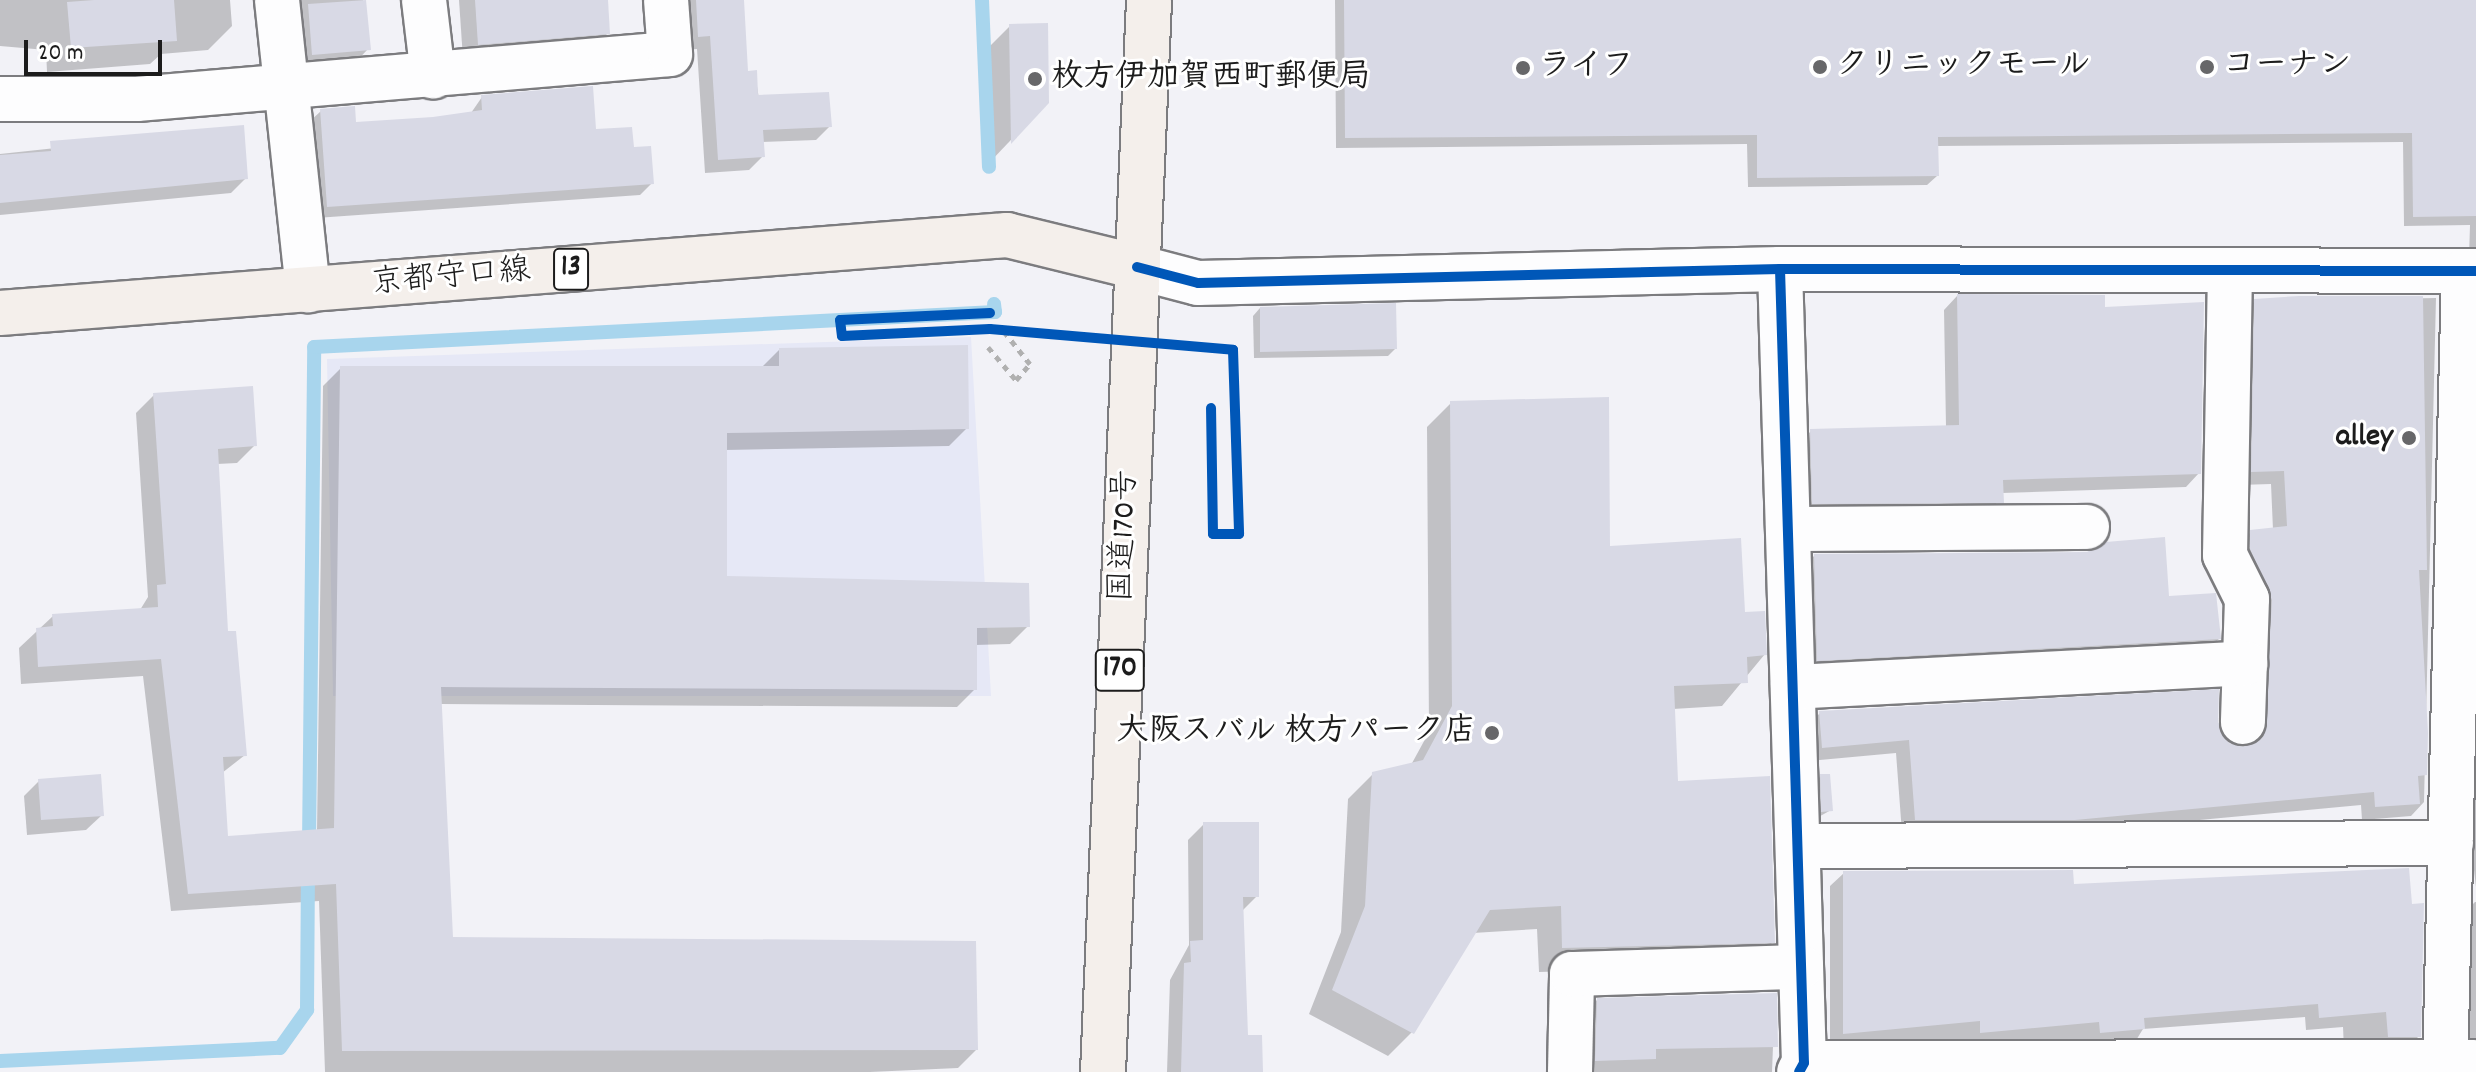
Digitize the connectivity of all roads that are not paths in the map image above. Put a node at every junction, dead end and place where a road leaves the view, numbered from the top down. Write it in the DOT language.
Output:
graph roads {
  1 [pos="277,0"];
  2 [pos="424,0"];
  3 [pos="666,0"];
  4 [pos="1149,0"];
  5 [pos="433,76"];
  6 [pos="286,87"];
  7 [pos="0,99"];
  8 [pos="1137,267"];
  9 [pos="1780,269"];
  10 [pos="2230,270"];
  11 [pos="2470,271"];
  12 [pos="308,290"];
  13 [pos="0,313"];
  14 [pos="2087,527"];
  15 [pos="1788,529"];
  16 [pos="2245,663"];
  17 [pos="1793,687"];
  18 [pos="2465,701"];
  19 [pos="2243,722"];
  20 [pos="2451,843"];
  21 [pos="1798,846"];
  22 [pos="1801,967"];
  23 [pos="2455,1065"];
  24 [pos="1802,1067"];
  25 [pos="1103,1072"];
  26 [pos="1570,1072"];
  1 -- 6 [label="street"];
  2 -- 5 [label="street"];
  3 -- 5 [label="street"];
  4 -- 8 [label="main road, 国道170号 / 170"];
  5 -- 6 [label="street"];
  6 -- 7 [label="street"];
  6 -- 12 [label="street"];
  8 -- 9 [label="street"];
  8 -- 12 [label="main road, 京都守口線 / 13"];
  8 -- 25 [label="main road, 国道170号 / 170"];
  9 -- 10 [label="street"];
  9 -- 15 [label="street"];
  10 -- 11 [label="street"];
  10 -- 16 [label="street"];
  11 -- 18 [label="street"];
  12 -- 13 [label="main road, 京都守口線 / 13"];
  14 -- 15 [label="street"];
  15 -- 17 [label="street"];
  16 -- 17 [label="street"];
  16 -- 19 [label="street"];
  17 -- 21 [label="street"];
  18 -- 20 [label="street"];
  20 -- 21 [label="street"];
  20 -- 23 [label="street"];
  21 -- 22 [label="street"];
  22 -- 24 [label="street"];
  22 -- 26 [label="street"];
  23 -- 24 [label="street"];
}
